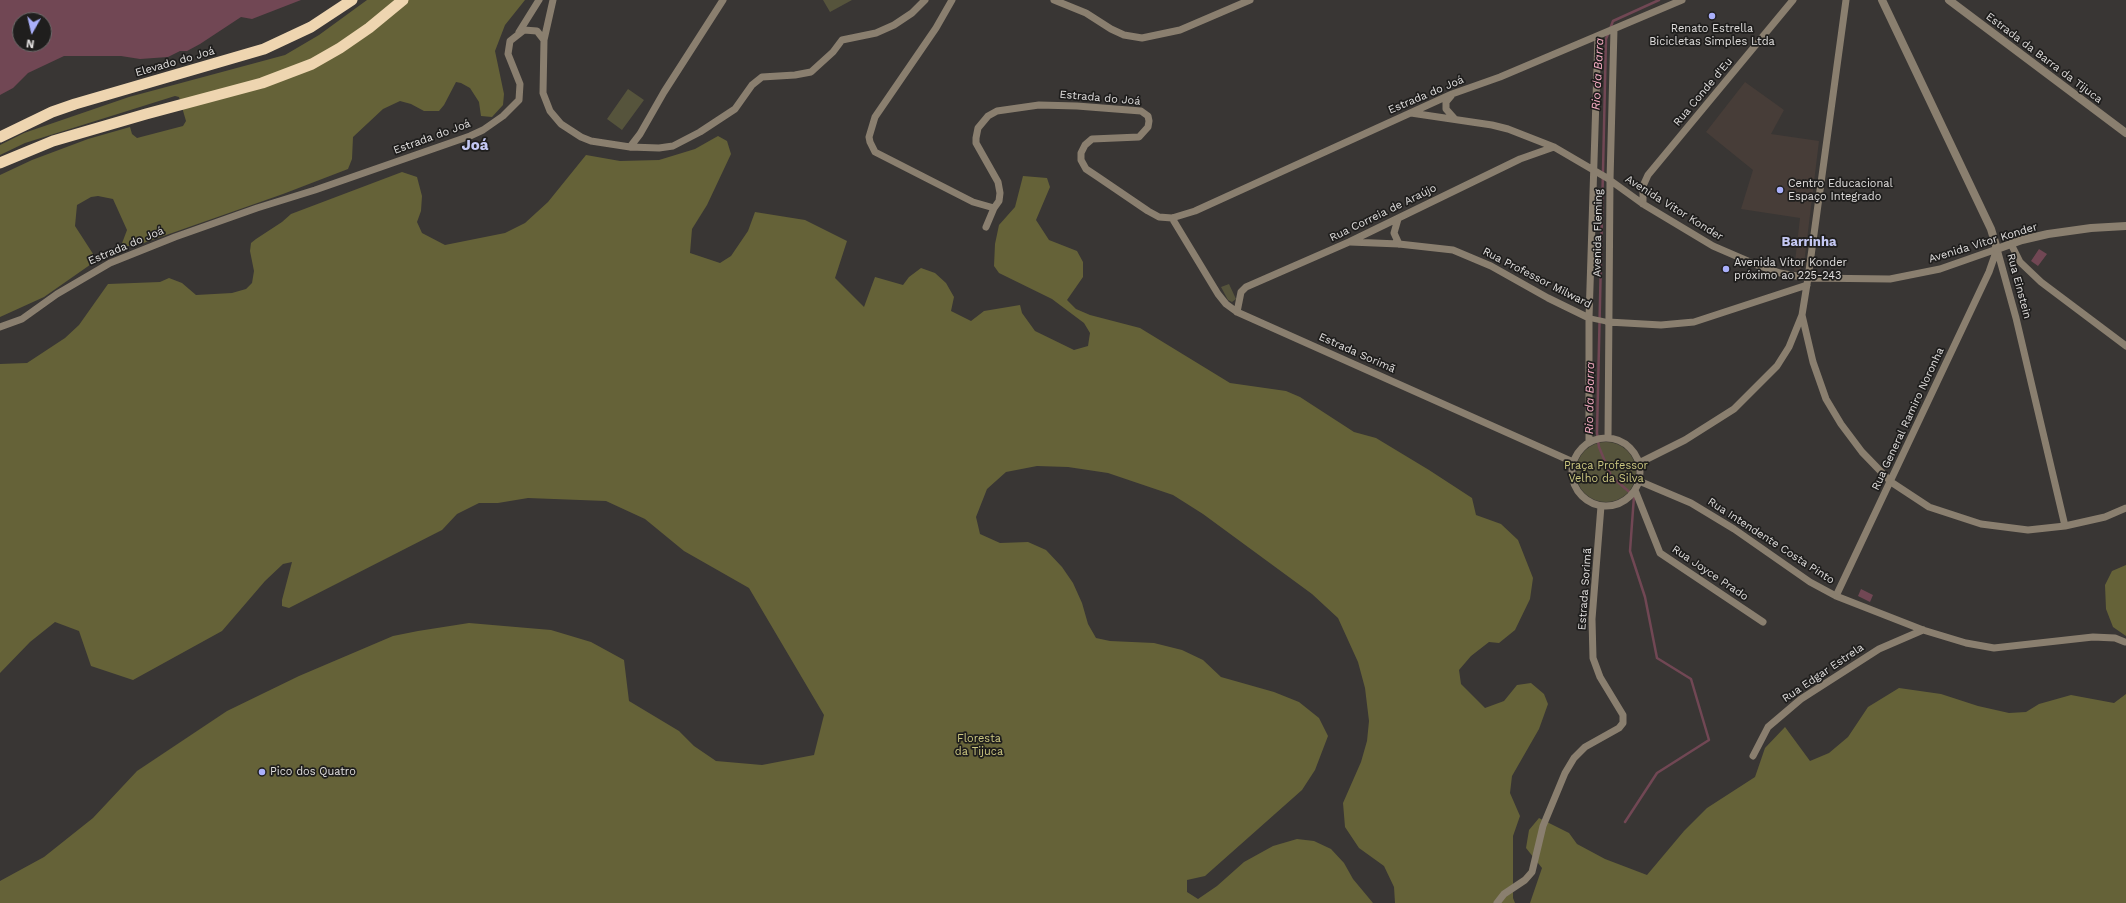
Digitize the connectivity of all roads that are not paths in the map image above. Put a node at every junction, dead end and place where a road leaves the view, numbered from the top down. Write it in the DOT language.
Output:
graph roads {
  1 [pos="351,0"];
  2 [pos="403,0"];
  3 [pos="539,0"];
  4 [pos="554,0"];
  5 [pos="723,0"];
  6 [pos="925,0"];
  7 [pos="952,0"];
  8 [pos="1054,0"];
  9 [pos="1250,0"];
  10 [pos="1682,0"];
  11 [pos="1794,0"];
  12 [pos="1846,0"];
  13 [pos="1882,0"];
  14 [pos="1948,0"];
  15 [pos="1613,30"];
  16 [pos="518,33"];
  17 [pos="1599,36"];
  18 [pos="544,40"];
  19 [pos="1452,94"];
  20 [pos="1411,113"];
  21 [pos="1454,118"];
  22 [pos="2126,133"];
  23 [pos="0,136"];
  24 [pos="630,147"];
  25 [pos="1554,147"];
  26 [pos="0,163"];
  27 [pos="1597,172"];
  28 [pos="1608,179"];
  29 [pos="1643,204"];
  30 [pos="994,208"];
  31 [pos="1172,218"];
  32 [pos="1398,219"];
  33 [pos="2126,226"];
  34 [pos="986,227"];
  35 [pos="1349,242"];
  36 [pos="1399,244"];
  37 [pos="2011,244"];
  38 [pos="1997,249"];
  39 [pos="1808,282"];
  40 [pos="1237,312"];
  41 [pos="1802,315"];
  42 [pos="1592,319"];
  43 [pos="1606,321"];
  44 [pos="0,327"];
  45 [pos="2126,346"];
  46 [pos="1606,438"];
  47 [pos="1590,441"];
  48 [pos="1573,462"];
  49 [pos="1639,463"];
  50 [pos="1639,481"];
  51 [pos="1891,482"];
  52 [pos="1636,490"];
  53 [pos="1601,506"];
  54 [pos="2126,508"];
  55 [pos="2065,526"];
  56 [pos="1836,596"];
  57 [pos="1763,622"];
  58 [pos="1923,630"];
  59 [pos="2125,642"];
  60 [pos="1753,756"];
  61 [pos="1497,903"];
  1 -- 23 [label="highway, Elevado do Joá"];
  2 -- 26 [label="highway"];
  3 -- 16 [label="street, Estrada do Joá"];
  4 -- 18 [label="street"];
  5 -- 24 [label="street"];
  6 -- 24 [label="street"];
  7 -- 30 [label="street"];
  8 -- 9 [label="street"];
  10 -- 15 [label="street, Estrada do Joá"];
  11 -- 29 [label="street, Rua Conde d'Eu"];
  12 -- 39 [label="street"];
  13 -- 38 [label="street, Rua Einstein"];
  14 -- 22 [label="street, Estrada da Barra da Tijuca"];
  15 -- 17 [label="street, Estrada do Joá"];
  15 -- 28 [label="street, Avenida Fleming"];
  16 -- 18 [label="street"];
  16 -- 44 [label="street, Estrada do Joá"];
  17 -- 19 [label="street, Estrada do Joá"];
  17 -- 27 [label="street, Avenida Fleming"];
  18 -- 24 [label="street"];
  19 -- 20 [label="street, Estrada do Joá"];
  19 -- 21 [label="street"];
  20 -- 21 [label="street, Avenida Vitor Konder"];
  20 -- 31 [label="street, Estrada do Joá"];
  21 -- 25 [label="street, Avenida Vitor Konder"];
  25 -- 27 [label="street, Avenida Vitor Konder"];
  25 -- 32 [label="street, Rua Correia de Araújo"];
  27 -- 28 [label="street, Avenida Vitor Konder"];
  27 -- 42 [label="street, Avenida Fleming"];
  28 -- 29 [label="street, Avenida Vitor Konder"];
  28 -- 43 [label="street, Avenida Fleming"];
  29 -- 39 [label="street, Avenida Vitor Konder"];
  30 -- 31 [label="street, Estrada do Joá"];
  30 -- 34 [label="street"];
  31 -- 40 [label="street, Estrada Sorimã"];
  32 -- 35 [label="street, Rua Correia de Araújo"];
  32 -- 36 [label="street"];
  33 -- 37 [label="street, Avenida Vitor Konder"];
  35 -- 36 [label="street, Rua Professor Milward"];
  35 -- 40 [label="street, Rua Correia de Araújo"];
  36 -- 42 [label="street, Rua Professor Milward"];
  37 -- 38 [label="street, Avenida Vitor Konder"];
  37 -- 45 [label="street"];
  38 -- 39 [label="street, Avenida Vitor Konder"];
  38 -- 51 [label="street, Rua General Ramiro Noronha"];
  38 -- 55 [label="street, Rua Einstein"];
  39 -- 41 [label="street"];
  39 -- 43 [label="street, Rua Professor Milward"];
  40 -- 48 [label="street, Estrada Sorimã"];
  41 -- 49 [label="street"];
  41 -- 51 [label="street"];
  42 -- 43 [label="street, Rua Professor Milward"];
  42 -- 47 [label="street, Avenida Fleming"];
  43 -- 46 [label="street, Avenida Fleming"];
  46 -- 47 [label="street"];
  46 -- 49 [label="street"];
  47 -- 48 [label="street"];
  48 -- 53 [label="street"];
  49 -- 50 [label="street"];
  50 -- 52 [label="street"];
  50 -- 56 [label="street, Rua Intendente Costa Pinto"];
  51 -- 55 [label="street"];
  51 -- 56 [label="street, Rua General Ramiro Noronha"];
  52 -- 53 [label="street"];
  52 -- 57 [label="street, Rua Joyce Prado"];
  53 -- 61 [label="street, Estrada Sorimã"];
  54 -- 55 [label="street"];
  56 -- 58 [label="street, Rua Intendente Costa Pinto"];
  58 -- 59 [label="street, Rua Intendente Costa Pinto"];
  58 -- 60 [label="street, Rua Edgar Estrela"];
}
